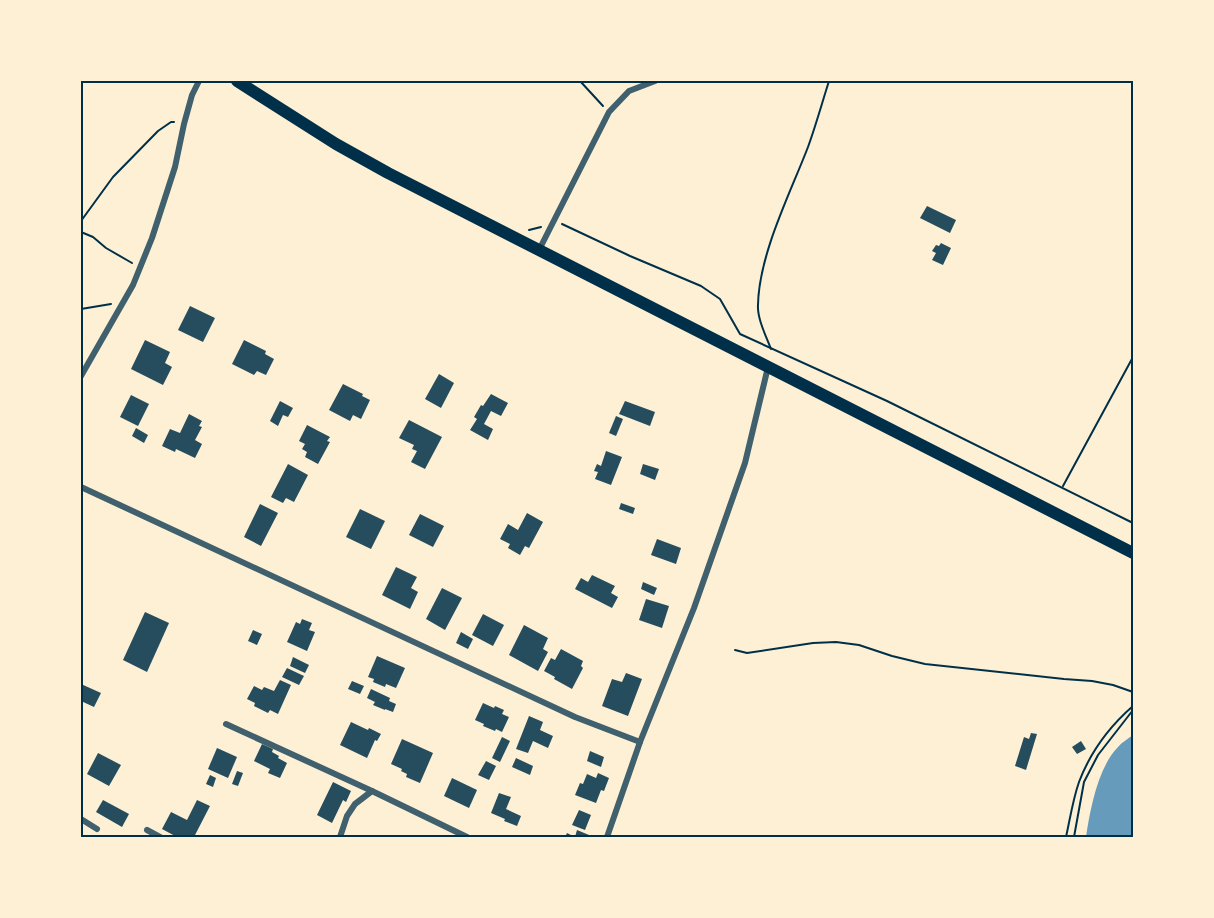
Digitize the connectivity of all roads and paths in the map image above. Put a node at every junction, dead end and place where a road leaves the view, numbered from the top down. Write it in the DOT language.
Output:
graph roads {
  1 [pos="199,81"];
  2 [pos="237,81"];
  3 [pos="580,81"];
  4 [pos="655,81"];
  5 [pos="829,81"];
  6 [pos="609,112"];
  7 [pos="184,124"];
  8 [pos="81,221"];
  9 [pos="551,225"];
  10 [pos="528,230"];
  11 [pos="81,232"];
  12 [pos="539,250"];
  13 [pos="140,267"];
  14 [pos="123,303"];
  15 [pos="81,309"];
  16 [pos="771,349"];
  17 [pos="1133,357"];
  18 [pos="768,367"];
  19 [pos="81,376"];
  20 [pos="81,487"];
  21 [pos="1062,487"];
  22 [pos="1133,523"];
  23 [pos="1133,553"];
  24 [pos="735,650"];
  25 [pos="1133,692"];
  26 [pos="1133,706"];
  27 [pos="1133,710"];
  28 [pos="226,723"];
  29 [pos="640,742"];
  30 [pos="372,791"];
  31 [pos="81,819"];
  32 [pos="97,829"];
  33 [pos="147,830"];
  34 [pos="160,837"];
  35 [pos="340,837"];
  36 [pos="467,837"];
  37 [pos="607,837"];
  38 [pos="1066,837"];
  39 [pos="1074,837"];
  1 -- 7 [label="street"];
  2 -- 12 [label="main road"];
  3 -- 6 [label="path"];
  4 -- 6 [label="street"];
  5 -- 16 [label="path"];
  6 -- 9 [label="street"];
  7 -- 8 [label="path"];
  7 -- 13 [label="street"];
  9 -- 10 [label="path"];
  9 -- 12 [label="street"];
  9 -- 16 [label="path"];
  11 -- 13 [label="path"];
  12 -- 18 [label="main road"];
  13 -- 14 [label="street"];
  14 -- 15 [label="path"];
  14 -- 19 [label="street"];
  16 -- 21 [label="path"];
  17 -- 21 [label="path"];
  18 -- 23 [label="main road"];
  18 -- 29 [label="street"];
  20 -- 29 [label="street"];
  21 -- 22 [label="path"];
  24 -- 25 [label="path"];
  26 -- 38 [label="path"];
  27 -- 39 [label="path"];
  28 -- 30 [label="street"];
  29 -- 37 [label="street"];
  30 -- 35 [label="street"];
  30 -- 36 [label="street"];
  31 -- 32 [label="street"];
  33 -- 34 [label="street"];
}
